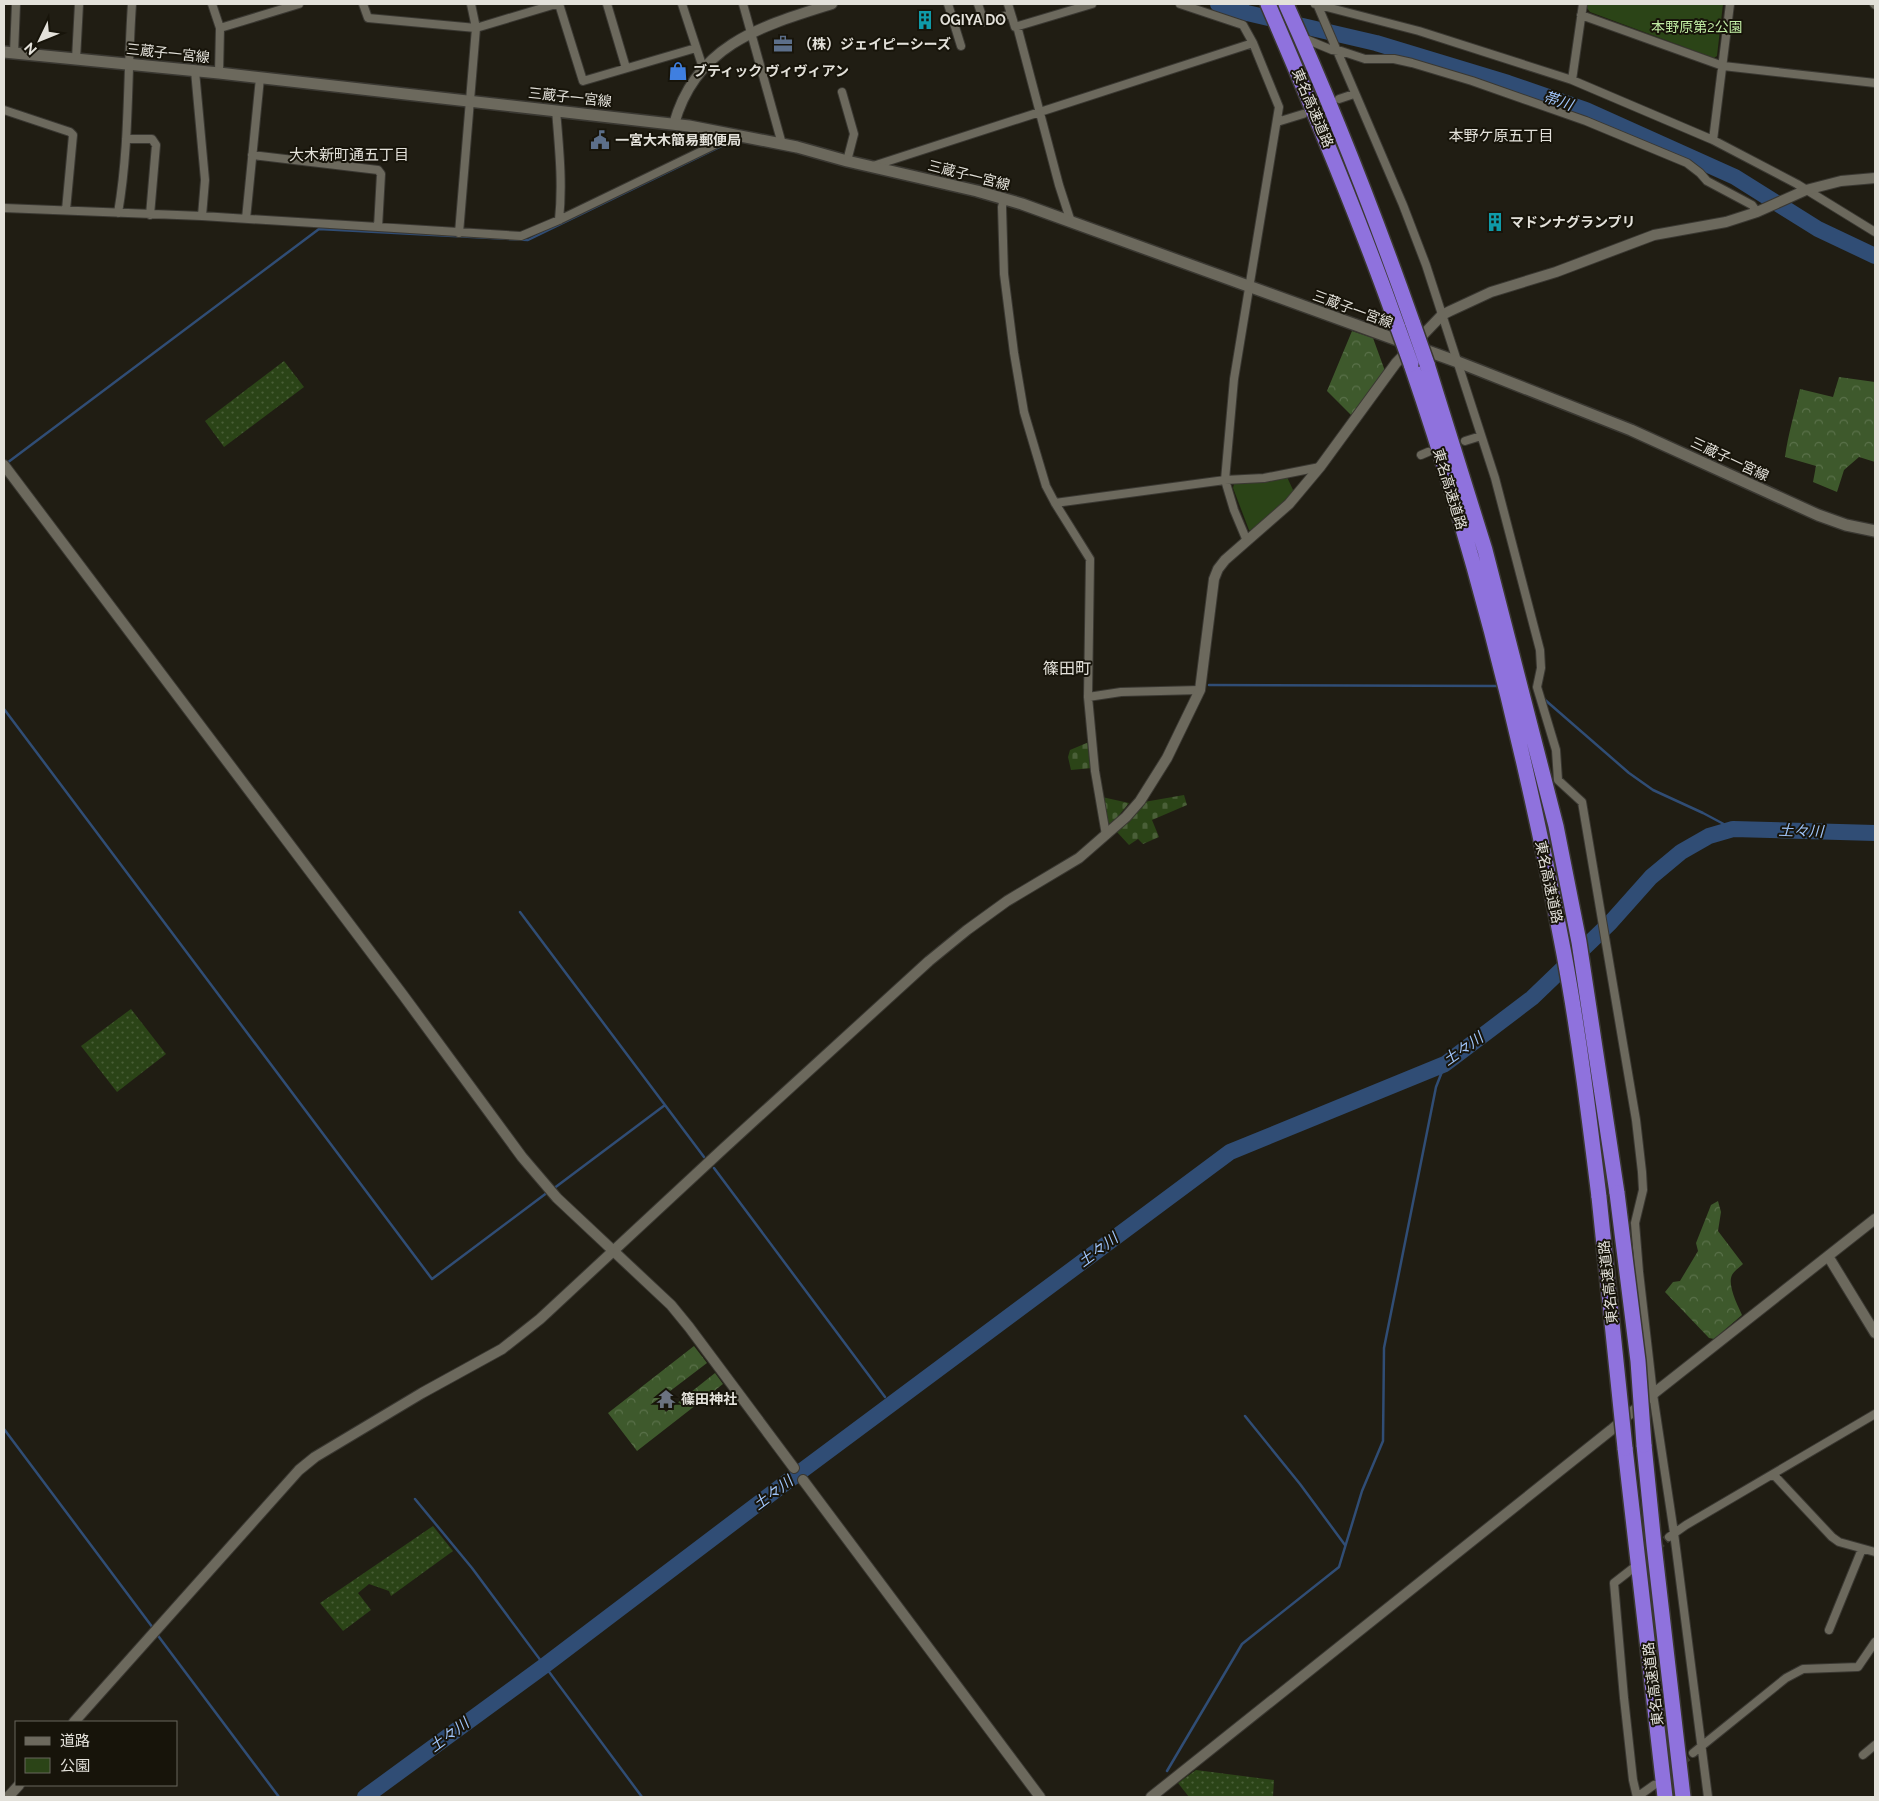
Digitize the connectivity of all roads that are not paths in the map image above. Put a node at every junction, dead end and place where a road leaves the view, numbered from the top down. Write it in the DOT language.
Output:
graph roads {
  1 [pos="16,4"];
  2 [pos="79,4"];
  3 [pos="132,4"];
  4 [pos="212,4"];
  5 [pos="299,4"];
  6 [pos="364,4"];
  7 [pos="471,4"];
  8 [pos="558,4"];
  9 [pos="607,4"];
  10 [pos="682,4"];
  11 [pos="742,4"];
  12 [pos="832,4"];
  13 [pos="948,4"];
  14 [pos="978,4"];
  15 [pos="1008,4"];
  16 [pos="1092,4"];
  17 [pos="1180,4"];
  18 [pos="1268,4"];
  19 [pos="1286,4"];
  20 [pos="1582,4"];
  21 [pos="1730,4"];
  22 [pos="287,5"];
  23 [pos="1317,6"];
  24 [pos="1011,14"];
  25 [pos="1581,15"];
  26 [pos="1017,26"];
  27 [pos="220,28"];
  28 [pos="476,28"];
  29 [pos="751,32"];
  30 [pos="1301,38"];
  31 [pos="1253,43"];
  32 [pos="961,46"];
  33 [pos="696,48"];
  34 [pos="1336,49"];
  35 [pos="9,52"];
  36 [pos="76,59"];
  37 [pos="128,64"];
  38 [pos="1723,66"];
  39 [pos="626,68"];
  40 [pos="703,68"];
  41 [pos="194,71"];
  42 [pos="219,73"];
  43 [pos="260,78"];
  44 [pos="1572,80"];
  45 [pos="1875,83"];
  46 [pos="842,92"];
  47 [pos="1354,94"];
  48 [pos="1339,99"];
  49 [pos="470,101"];
  50 [pos="4,110"];
  51 [pos="556,110"];
  52 [pos="1040,111"];
  53 [pos="1303,114"];
  54 [pos="1277,122"];
  55 [pos="674,124"];
  56 [pos="735,135"];
  57 [pos="126,139"];
  58 [pos="1713,140"];
  59 [pos="782,144"];
  60 [pos="252,155"];
  61 [pos="847,162"];
  62 [pos="871,167"];
  63 [pos="1875,178"];
  64 [pos="1801,192"];
  65 [pos="1004,198"];
  66 [pos="4,208"];
  67 [pos="66,210"];
  68 [pos="1756,212"];
  69 [pos="118,213"];
  70 [pos="150,214"];
  71 [pos="202,216"];
  72 [pos="246,219"];
  73 [pos="559,220"];
  74 [pos="1071,222"];
  75 [pos="378,227"];
  76 [pos="1875,232"];
  77 [pos="459,233"];
  78 [pos="1249,286"];
  79 [pos="1442,315"];
  80 [pos="1412,347"];
  81 [pos="1458,362"];
  82 [pos="1481,436"];
  83 [pos="1465,441"];
  84 [pos="4,465"];
  85 [pos="1320,467"];
  86 [pos="1225,480"];
  87 [pos="1055,503"];
  88 [pos="1875,531"];
  89 [pos="1247,541"];
  90 [pos="1200,690"];
  91 [pos="1088,697"];
  92 [pos="1106,835"];
  93 [pos="1875,1219"];
  94 [pos="613,1251"];
  95 [pos="1828,1256"];
  96 [pos="1875,1332"];
  97 [pos="1652,1394"];
  98 [pos="1875,1414"];
  99 [pos="794,1468"];
  100 [pos="1774,1475"];
  101 [pos="803,1480"];
  102 [pos="1671,1535"];
  103 [pos="1862,1549"];
  104 [pos="1875,1552"];
  105 [pos="1632,1569"];
  106 [pos="1829,1630"];
  107 [pos="1875,1642"];
  108 [pos="75,1721"];
  109 [pos="1702,1745"];
  110 [pos="1875,1745"];
  111 [pos="1693,1753"];
  112 [pos="1863,1755"];
  113 [pos="1654,1785"];
  114 [pos="18,1786"];
  115 [pos="8,1797"];
  116 [pos="1040,1797"];
  117 [pos="1151,1797"];
  118 [pos="1666,1797"];
  119 [pos="1683,1797"];
  120 [pos="1708,1797"];
  1 -- 35 [label="street"];
  2 -- 36 [label="street"];
  3 -- 37 [label="street"];
  4 -- 27 [label="street"];
  5 -- 22 [label="street"];
  6 -- 28 [label="street"];
  7 -- 28 [label="street"];
  8 -- 28 [label="street"];
  8 -- 39 [label="street"];
  9 -- 39 [label="street"];
  10 -- 33 [label="street"];
  11 -- 29 [label="street"];
  12 -- 29 [label="street"];
  13 -- 32 [label="street"];
  14 -- 24 [label="street"];
  15 -- 24 [label="street"];
  16 -- 26 [label="street"];
  17 -- 31 [label="street"];
  18 -- 118 [label="highway, 東名高速道路, bridge"];
  19 -- 30 [label="highway, 東名高速道路"];
  20 -- 25 [label="street"];
  21 -- 38 [label="street"];
  22 -- 27 [label="street"];
  23 -- 34 [label="street"];
  23 -- 44 [label="street"];
  24 -- 26 [label="street"];
  25 -- 38 [label="street"];
  25 -- 44 [label="street"];
  26 -- 52 [label="street"];
  27 -- 42 [label="street"];
  28 -- 49 [label="street"];
  29 -- 40 [label="street"];
  29 -- 59 [label="street"];
  30 -- 34 [label="street"];
  30 -- 119 [label="highway, 東名高速道路, bridge"];
  31 -- 52 [label="street"];
  31 -- 54 [label="street"];
  33 -- 39 [label="street"];
  33 -- 40 [label="street"];
  34 -- 47 [label="street"];
  34 -- 68 [label="street"];
  35 -- 36 [label="main road, 三蔵子一宮線"];
  36 -- 37 [label="main road, 三蔵子一宮線"];
  37 -- 41 [label="main road, 三蔵子一宮線"];
  37 -- 57 [label="street"];
  38 -- 45 [label="street"];
  38 -- 58 [label="street"];
  40 -- 55 [label="street"];
  41 -- 42 [label="main road, 三蔵子一宮線"];
  41 -- 71 [label="street"];
  42 -- 43 [label="main road, 三蔵子一宮線"];
  43 -- 49 [label="main road, 三蔵子一宮線"];
  43 -- 60 [label="street"];
  44 -- 58 [label="street"];
  46 -- 61 [label="street"];
  47 -- 48 [label="street"];
  47 -- 79 [label="street"];
  49 -- 51 [label="main road, 三蔵子一宮線"];
  49 -- 77 [label="street"];
  50 -- 67 [label="street"];
  51 -- 55 [label="main road, 三蔵子一宮線"];
  51 -- 73 [label="street"];
  52 -- 62 [label="street"];
  52 -- 74 [label="street"];
  53 -- 54 [label="street"];
  54 -- 78 [label="street"];
  55 -- 56 [label="main road, 三蔵子一宮線"];
  56 -- 59 [label="main road, 三蔵子一宮線"];
  56 -- 73 [label="street"];
  57 -- 69 [label="street"];
  57 -- 70 [label="street"];
  58 -- 64 [label="street"];
  59 -- 61 [label="main road, 三蔵子一宮線"];
  60 -- 72 [label="street"];
  60 -- 75 [label="street"];
  61 -- 62 [label="main road, 三蔵子一宮線"];
  62 -- 65 [label="main road, 三蔵子一宮線"];
  63 -- 64 [label="street"];
  64 -- 68 [label="street"];
  64 -- 76 [label="street"];
  65 -- 74 [label="main road, 三蔵子一宮線"];
  65 -- 87 [label="street"];
  66 -- 67 [label="street"];
  67 -- 69 [label="street"];
  68 -- 79 [label="street"];
  69 -- 70 [label="street"];
  70 -- 71 [label="street"];
  71 -- 72 [label="street"];
  72 -- 75 [label="street"];
  73 -- 77 [label="street"];
  74 -- 78 [label="main road, 三蔵子一宮線"];
  75 -- 77 [label="street"];
  78 -- 80 [label="main road, 三蔵子一宮線"];
  78 -- 86 [label="street"];
  79 -- 80 [label="street"];
  79 -- 81 [label="street"];
  80 -- 81 [label="main road, 三蔵子一宮線"];
  80 -- 85 [label="street"];
  81 -- 82 [label="street"];
  81 -- 88 [label="main road, 三蔵子一宮線"];
  82 -- 83 [label="street"];
  82 -- 97 [label="street"];
  84 -- 94 [label="street"];
  85 -- 86 [label="street"];
  85 -- 89 [label="street"];
  86 -- 87 [label="street"];
  86 -- 89 [label="street"];
  87 -- 91 [label="street"];
  89 -- 90 [label="street"];
  90 -- 91 [label="street"];
  90 -- 92 [label="street"];
  91 -- 92 [label="street"];
  92 -- 94 [label="street"];
  93 -- 95 [label="street"];
  94 -- 99 [label="street"];
  94 -- 108 [label="street"];
  95 -- 96 [label="street"];
  95 -- 97 [label="street"];
  97 -- 102 [label="street"];
  97 -- 117 [label="street"];
  98 -- 100 [label="street"];
  99 -- 101 [label="street"];
  100 -- 102 [label="street"];
  100 -- 103 [label="street"];
  101 -- 116 [label="street"];
  102 -- 109 [label="street"];
  103 -- 104 [label="street"];
  103 -- 106 [label="street"];
  105 -- 113 [label="street"];
  107 -- 109 [label="street"];
  109 -- 111 [label="street"];
  109 -- 120 [label="street"];
  110 -- 112 [label="street"];
  114 -- 115 [label="street"];
}
